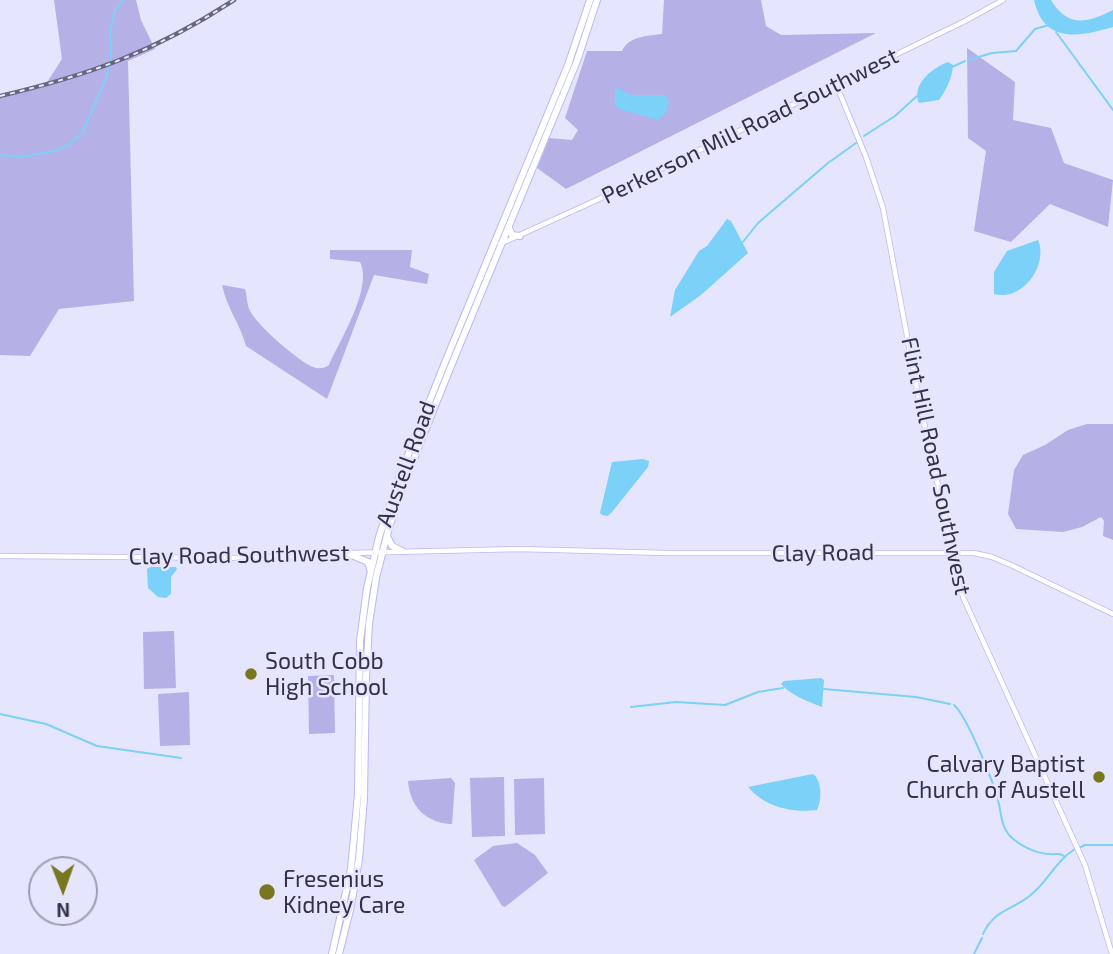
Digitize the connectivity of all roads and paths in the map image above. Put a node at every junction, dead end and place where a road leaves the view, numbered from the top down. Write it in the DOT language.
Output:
graph roads {
  1 [pos="590,0"];
  2 [pos="597,0"];
  3 [pos="1003,0"];
  4 [pos="836,84"];
  5 [pos="508,227"];
  6 [pos="520,236"];
  7 [pos="502,243"];
  8 [pos="493,246"];
  9 [pos="387,534"];
  10 [pos="520,549"];
  11 [pos="402,551"];
  12 [pos="379,552"];
  13 [pos="954,553"];
  14 [pos="340,554"];
  15 [pos="0,556"];
  16 [pos="371,571"];
  17 [pos="1113,614"];
  18 [pos="332,954"];
  19 [pos="339,954"];
  20 [pos="1112,954"];
  1 -- 8 [label="main road, Austell Road"];
  2 -- 5 [label="main road, Austell Road"];
  3 -- 4 [label="street, Perkerson Mill Road Southwest"];
  4 -- 6 [label="street, Perkerson Mill Road Southwest"];
  4 -- 13 [label="street, Flint Hill Road Southwest"];
  5 -- 6 [label="main road"];
  5 -- 7 [label="main road, Austell Road"];
  6 -- 7 [label="street, Perkerson Mill Road Southwest"];
  7 -- 8 [label="street, Perkerson Mill Road Southwest"];
  7 -- 9 [label="main road, Austell Road"];
  8 -- 12 [label="main road, Austell Road"];
  9 -- 11 [label="main road"];
  9 -- 12 [label="main road, Austell Road"];
  10 -- 11 [label="street, Clay Road Southwest"];
  10 -- 13 [label="street, Clay Road"];
  11 -- 12 [label="street, Clay Road Southwest"];
  12 -- 14 [label="street, Clay Road Southwest"];
  12 -- 16 [label="main road, Austell Road"];
  12 -- 19 [label="main road, Austell Road"];
  13 -- 17 [label="street, Clay Road"];
  13 -- 20 [label="street, Flint Hill Road Southwest"];
  14 -- 15 [label="street, Clay Road Southwest"];
  14 -- 16 [label="main road"];
  16 -- 18 [label="main road, Austell Road"];
}
